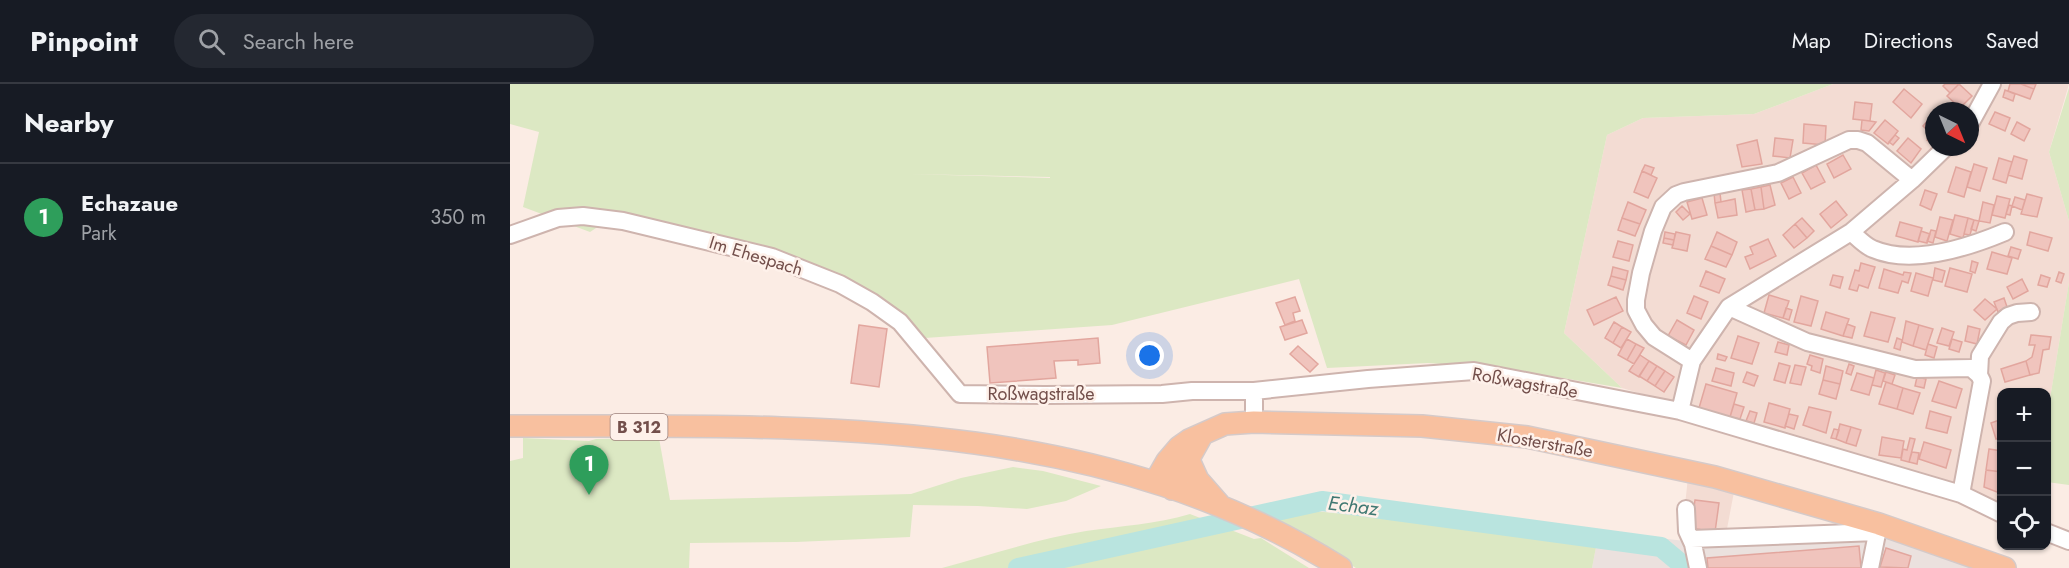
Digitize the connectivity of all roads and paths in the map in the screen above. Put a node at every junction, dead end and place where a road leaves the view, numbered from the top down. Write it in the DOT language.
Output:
graph roads {
  1 [pos="1992,84"];
  2 [pos="1979,108"];
  3 [pos="1937,156"];
  4 [pos="1912,180"];
  5 [pos="1851,232"];
  6 [pos="2005,232"];
  7 [pos="510,235"];
  8 [pos="1729,307"];
  9 [pos="2031,312"];
  10 [pos="1692,361"];
  11 [pos="1979,375"];
  12 [pos="1254,391"];
  13 [pos="960,394"];
  14 [pos="1680,411"];
  15 [pos="1254,422"];
  16 [pos="510,426"];
  17 [pos="1204,433"];
  18 [pos="1188,458"];
  19 [pos="1164,485"];
  20 [pos="1961,494"];
  21 [pos="1228,509"];
  22 [pos="1686,509"];
  23 [pos="1997,512"];
  24 [pos="1878,528"];
  25 [pos="2051,534"];
  26 [pos="1690,539"];
  27 [pos="2069,541"];
  28 [pos="1341,568"];
  29 [pos="1698,568"];
  30 [pos="1870,568"];
  31 [pos="2005,568"];
  1 -- 2 [label="street"];
  3 -- 4 [label="street"];
  4 -- 5 [label="street"];
  4 -- 10 [label="street"];
  5 -- 6 [label="street"];
  5 -- 8 [label="street"];
  7 -- 13 [label="street, Im Ehespach"];
  8 -- 10 [label="street"];
  8 -- 11 [label="street"];
  9 -- 11 [label="street"];
  10 -- 14 [label="street"];
  11 -- 20 [label="street"];
  12 -- 13 [label="street, Roßwagstraße"];
  12 -- 14 [label="street, Roßwagstraße"];
  12 -- 15 [label="street"];
  14 -- 20 [label="street, Roßwagstraße"];
  15 -- 17 [label="main road, Klosterstraße"];
  15 -- 24 [label="main road, Klosterstraße"];
  16 -- 19 [label="main road, B 312"];
  17 -- 18 [label="main road"];
  17 -- 19 [label="main road, Klosterstraße"];
  18 -- 19 [label="main road"];
  18 -- 21 [label="main road"];
  19 -- 21 [label="main road, B 312"];
  20 -- 23 [label="street, Roßwagstraße"];
  21 -- 28 [label="main road, B 312"];
  22 -- 26 [label="street"];
  24 -- 26 [label="street"];
  24 -- 30 [label="street"];
  24 -- 31 [label="main road, Klosterstraße"];
  25 -- 27 [label="street"];
  26 -- 29 [label="street"];
}
